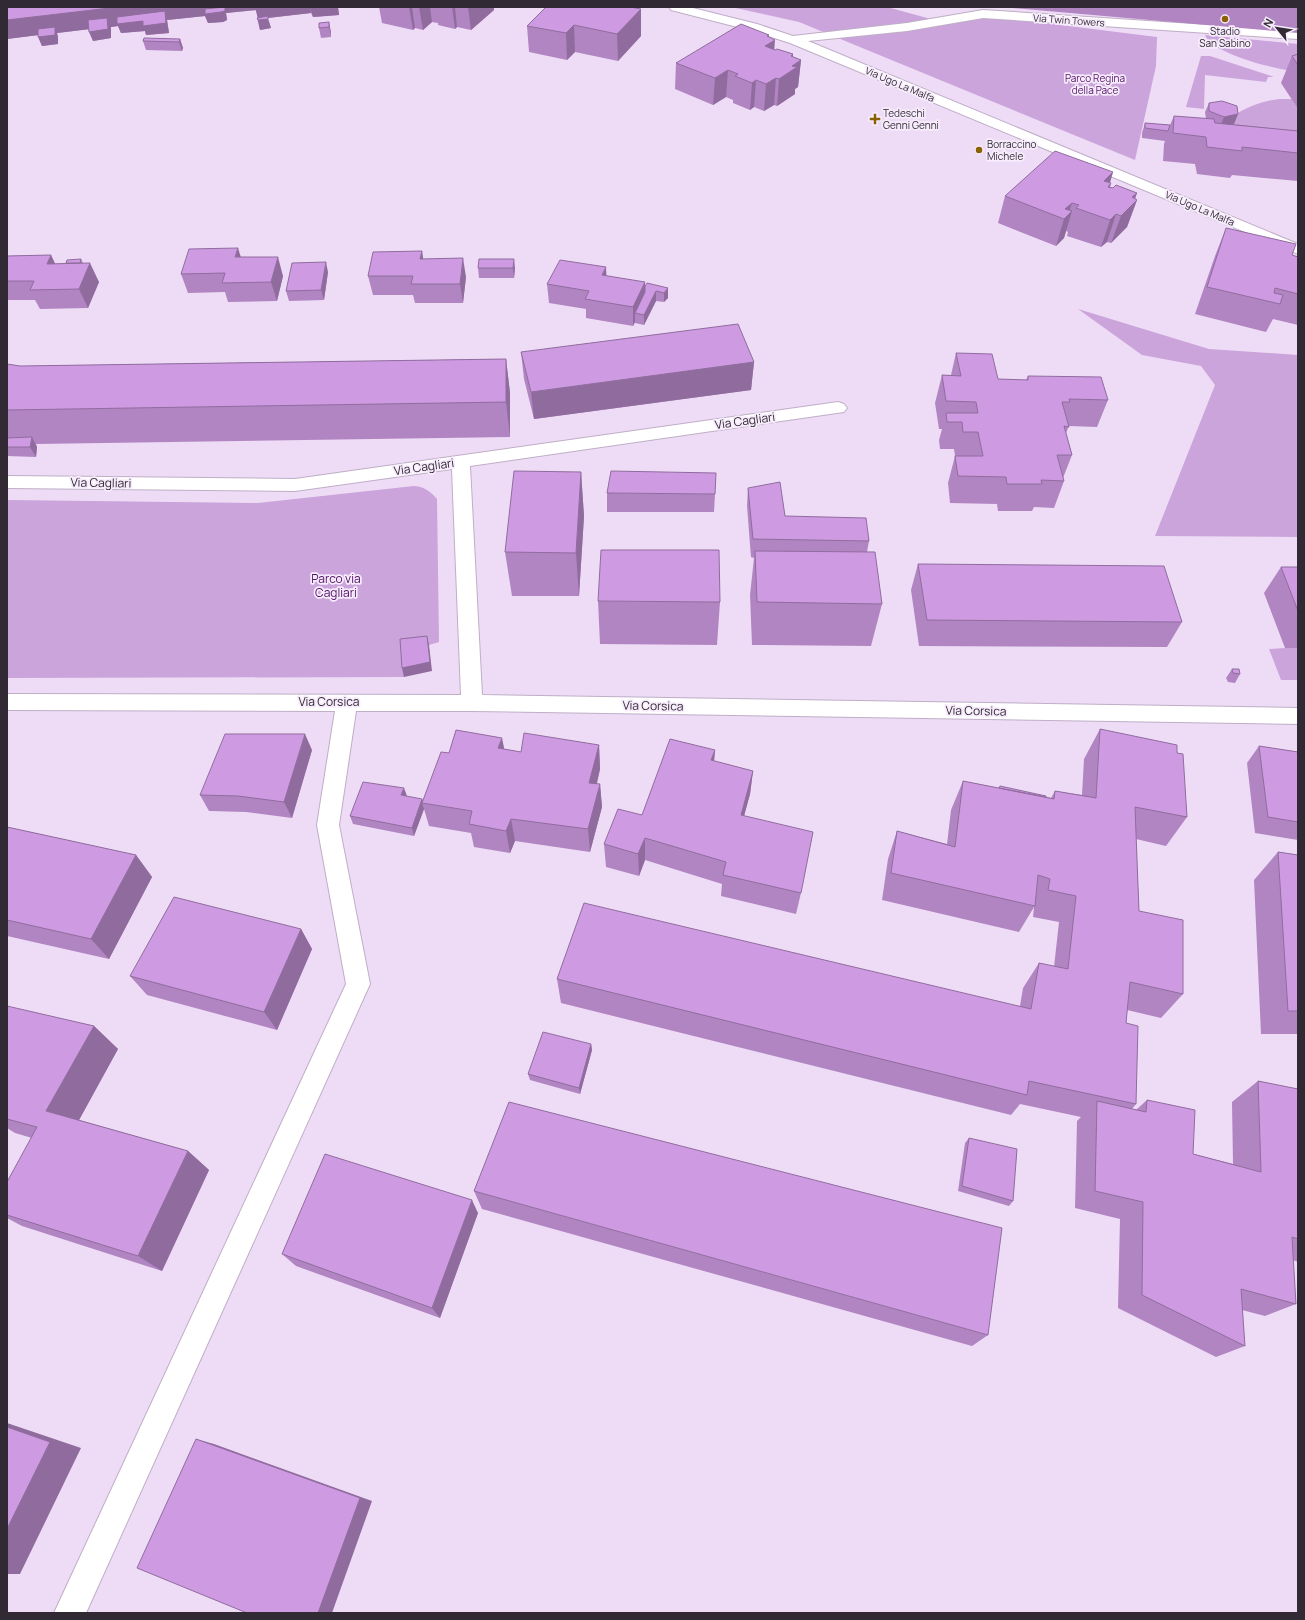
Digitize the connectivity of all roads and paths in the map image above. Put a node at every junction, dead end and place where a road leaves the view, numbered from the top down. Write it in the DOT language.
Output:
graph roads {
  1 [pos="675,7"];
  2 [pos="956,7"];
  3 [pos="983,14"];
  4 [pos="1298,35"];
  5 [pos="794,40"];
  6 [pos="1298,249"];
  7 [pos="838,408"];
  8 [pos="461,462"];
  9 [pos="7,482"];
  10 [pos="7,702"];
  11 [pos="348,702"];
  12 [pos="472,703"];
  13 [pos="1298,716"];
  14 [pos="70,1613"];
  1 -- 5 [label="street, Via Ugo La Malfa"];
  2 -- 3 [label="street"];
  3 -- 4 [label="street, Via Twin Towers"];
  3 -- 5 [label="street, Via Twin Towers"];
  5 -- 6 [label="street, Via Ugo La Malfa"];
  7 -- 8 [label="street, Via Cagliari"];
  8 -- 9 [label="street, Via Cagliari"];
  8 -- 12 [label="street"];
  10 -- 11 [label="street, Via Corsica"];
  11 -- 12 [label="street, Via Corsica"];
  11 -- 14 [label="street"];
  12 -- 13 [label="street, Via Corsica"];
}
